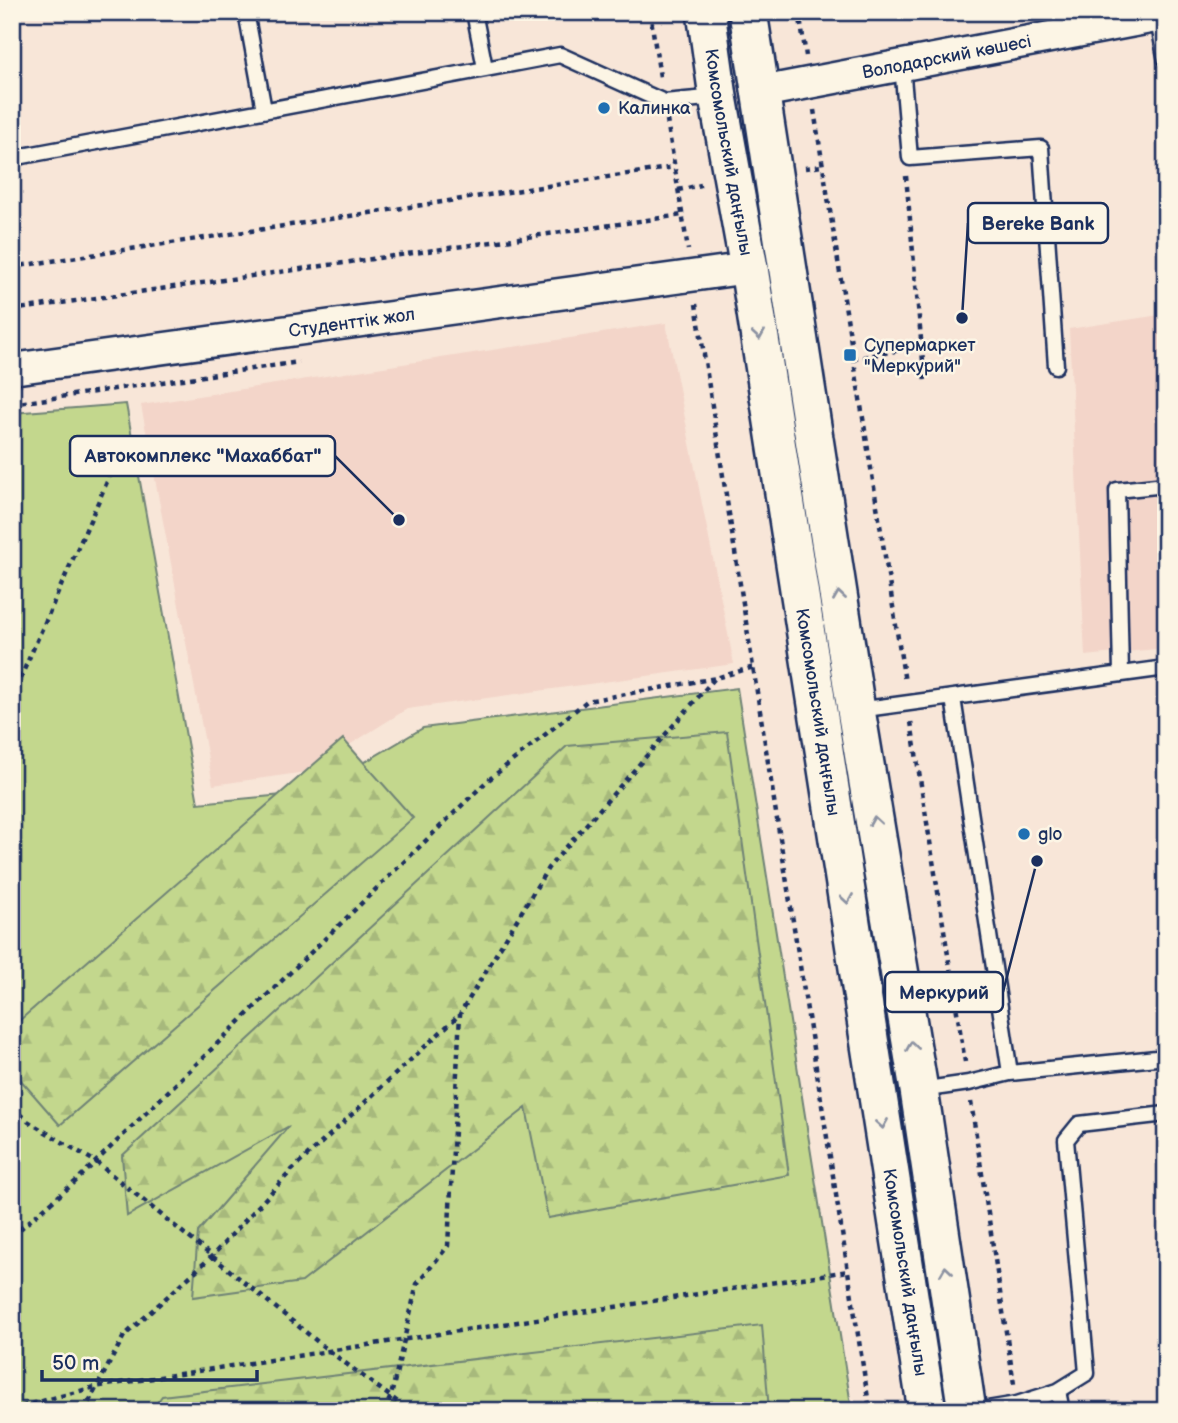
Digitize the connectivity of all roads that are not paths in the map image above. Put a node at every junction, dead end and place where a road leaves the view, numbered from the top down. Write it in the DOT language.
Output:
graph roads {
  1 [pos="246,12"];
  2 [pos="474,12"];
  3 [pos="705,12"];
  4 [pos="748,12"];
  5 [pos="1162,15"];
  6 [pos="1166,61"];
  7 [pos="902,65"];
  8 [pos="485,68"];
  9 [pos="761,92"];
  10 [pos="718,97"];
  11 [pos="264,110"];
  12 [pos="12,158"];
  13 [pos="749,268"];
  14 [pos="1056,366"];
  15 [pos="12,369"];
  16 [pos="1166,485"];
  17 [pos="829,529"];
  18 [pos="790,534"];
  19 [pos="1166,668"];
  20 [pos="1121,673"];
  21 [pos="953,698"];
  22 [pos="856,710"];
  23 [pos="1166,1057"];
  24 [pos="1010,1073"];
  25 [pos="919,1090"];
  26 [pos="1166,1114"];
  27 [pos="953,1318"];
  28 [pos="913,1323"];
  29 [pos="1058,1391"];
  30 [pos="927,1411"];
  31 [pos="967,1411"];
  32 [pos="975,1411"];
  33 [pos="1062,1411"];
  1 -- 11 [label="lane"];
  2 -- 8 [label="lane"];
  3 -- 10 [label="street, Комсомольский даңғылы"];
  4 -- 9 [label="street"];
  5 -- 6 [label="lane"];
  5 -- 7 [label="street, Володарский көшесі"];
  7 -- 9 [label="street, Володарский көшесі"];
  7 -- 14 [label="lane"];
  8 -- 10 [label="lane"];
  8 -- 11 [label="lane"];
  9 -- 17 [label="street"];
  10 -- 13 [label="street, Комсомольский даңғылы"];
  11 -- 12 [label="lane"];
  13 -- 15 [label="street, Студенттік жол"];
  13 -- 18 [label="street, Комсомольский даңғылы, one-way"];
  16 -- 20 [label="lane"];
  17 -- 18 [label="street"];
  22 -- 17 [label="street, one-way"];
  18 -- 28 [label="street, Комсомольский даңғылы, one-way"];
  19 -- 20 [label="lane"];
  20 -- 21 [label="lane"];
  21 -- 22 [label="lane"];
  21 -- 24 [label="lane"];
  25 -- 22 [label="street, one-way"];
  23 -- 24 [label="lane"];
  24 -- 25 [label="lane"];
  27 -- 25 [label="street, one-way"];
  26 -- 29 [label="lane"];
  27 -- 28 [label="street"];
  27 -- 31 [label="street"];
  28 -- 30 [label="street, Комсомольский даңғылы"];
  29 -- 32 [label="lane"];
  29 -- 33 [label="lane"];
}
